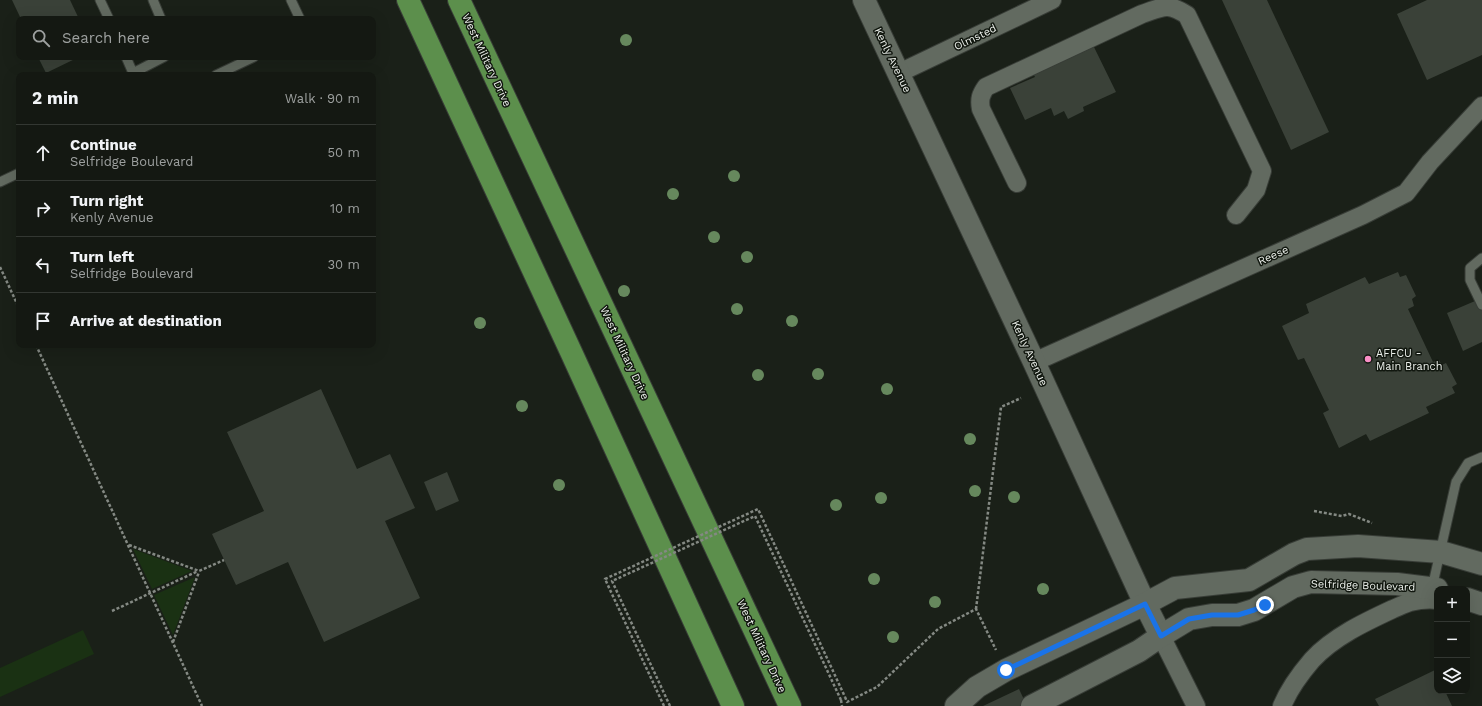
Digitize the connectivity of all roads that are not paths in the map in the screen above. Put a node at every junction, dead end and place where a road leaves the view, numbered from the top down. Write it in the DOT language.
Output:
graph roads {
  1 [pos="100,0"];
  2 [pos="153,0"];
  3 [pos="291,0"];
  4 [pos="408,0"];
  5 [pos="459,0"];
  6 [pos="864,0"];
  7 [pos="1052,0"];
  8 [pos="108,16"];
  9 [pos="160,16"];
  10 [pos="299,16"];
  11 [pos="127,60"];
  12 [pos="158,60"];
  13 [pos="248,60"];
  14 [pos="133,72"];
  15 [pos="135,72"];
  16 [pos="222,72"];
  17 [pos="899,73"];
  18 [pos="1482,106"];
  19 [pos="16,174"];
  20 [pos="0,182"];
  21 [pos="1017,183"];
  22 [pos="1236,215"];
  23 [pos="1482,258"];
  24 [pos="1482,305"];
  25 [pos="1034,362"];
  26 [pos="1482,457"];
  27 [pos="1440,552"];
  28 [pos="1482,564"];
  29 [pos="1436,586"];
  30 [pos="1434,592"];
  31 [pos="1434,593"];
  32 [pos="1470,600"];
  33 [pos="1145,604"];
  34 [pos="1482,604"];
  35 [pos="1470,605"];
  36 [pos="1161,636"];
  37 [pos="733,706"];
  38 [pos="790,706"];
  39 [pos="956,706"];
  40 [pos="1032,706"];
  41 [pos="1196,706"];
  42 [pos="1282,706"];
  1 -- 8 [label="lane"];
  2 -- 9 [label="lane"];
  3 -- 10 [label="lane"];
  4 -- 37 [label="main road"];
  5 -- 38 [label="main road, West Military Drive"];
  6 -- 17 [label="street, Kenly Avenue"];
  7 -- 17 [label="street, Olmsted"];
  11 -- 14 [label="lane"];
  12 -- 15 [label="lane"];
  13 -- 16 [label="lane"];
  17 -- 25 [label="street, Kenly Avenue"];
  18 -- 25 [label="street, Reese"];
  19 -- 20 [label="lane"];
  21 -- 22 [label="street"];
  23 -- 24 [label="lane"];
  25 -- 33 [label="street, Kenly Avenue"];
  26 -- 27 [label="lane"];
  27 -- 28 [label="street"];
  27 -- 29 [label="lane"];
  27 -- 33 [label="street"];
  30 -- 36 [label="street, Selfridge Boulevard"];
  31 -- 42 [label="street"];
  32 -- 34 [label="street"];
  33 -- 36 [label="street, Kenly Avenue"];
  33 -- 39 [label="street"];
  34 -- 35 [label="street"];
  36 -- 40 [label="street, Selfridge Boulevard"];
  36 -- 41 [label="street, Kenly Avenue"];
}
